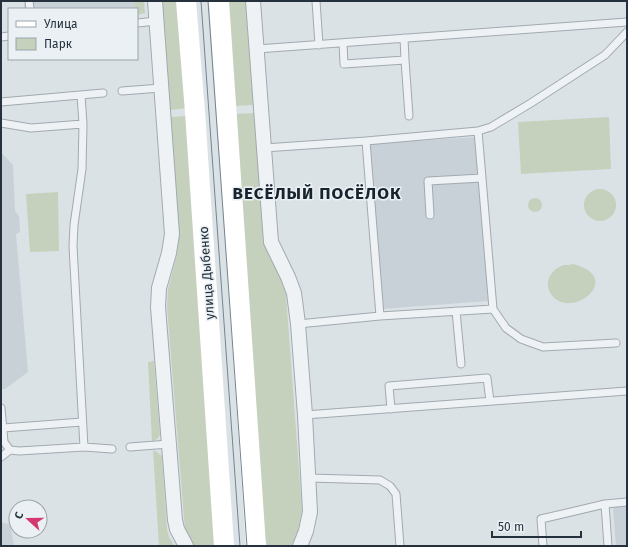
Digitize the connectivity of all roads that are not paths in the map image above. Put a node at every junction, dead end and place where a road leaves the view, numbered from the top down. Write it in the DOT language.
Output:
graph roads {
  1 [pos="155,1"];
  2 [pos="186,1"];
  3 [pos="219,1"];
  4 [pos="253,1"];
  5 [pos="316,1"];
  6 [pos="157,21"];
  7 [pos="627,22"];
  8 [pos="138,23"];
  9 [pos="627,32"];
  10 [pos="404,38"];
  11 [pos="343,43"];
  12 [pos="319,45"];
  13 [pos="257,50"];
  14 [pos="405,60"];
  15 [pos="161,88"];
  16 [pos="122,91"];
  17 [pos="103,93"];
  18 [pos="80,95"];
  19 [pos="1,102"];
  20 [pos="409,116"];
  21 [pos="1,123"];
  22 [pos="83,124"];
  23 [pos="478,131"];
  24 [pos="366,141"];
  25 [pos="264,148"];
  26 [pos="482,178"];
  27 [pos="430,215"];
  28 [pos="493,309"];
  29 [pos="456,311"];
  30 [pos="380,316"];
  31 [pos="298,324"];
  32 [pos="616,343"];
  33 [pos="461,364"];
  34 [pos="627,391"];
  35 [pos="490,401"];
  36 [pos="1,408"];
  37 [pos="391,409"];
  38 [pos="305,415"];
  39 [pos="82,422"];
  40 [pos="3,428"];
  41 [pos="169,444"];
  42 [pos="84,447"];
  43 [pos="130,447"];
  44 [pos="112,449"];
  45 [pos="10,450"];
  46 [pos="1,457"];
  47 [pos="309,478"];
  48 [pos="627,502"];
  49 [pos="605,504"];
  50 [pos="186,546"];
  51 [pos="224,546"];
  52 [pos="256,546"];
  53 [pos="300,546"];
  54 [pos="400,546"];
  55 [pos="543,546"];
  56 [pos="608,546"];
  1 -- 6 [label="street"];
  2 -- 51 [label="main road, улица Дыбенко"];
  3 -- 52 [label="main road"];
  4 -- 13 [label="street"];
  5 -- 12 [label="lane"];
  6 -- 8 [label="lane"];
  6 -- 15 [label="street"];
  7 -- 10 [label="lane"];
  9 -- 23 [label="lane"];
  10 -- 11 [label="lane"];
  10 -- 14 [label="lane"];
  11 -- 12 [label="lane"];
  11 -- 14 [label="lane"];
  12 -- 13 [label="lane"];
  13 -- 25 [label="street"];
  14 -- 20 [label="lane"];
  15 -- 16 [label="lane"];
  15 -- 41 [label="street"];
  17 -- 18 [label="lane"];
  18 -- 19 [label="lane"];
  18 -- 22 [label="lane"];
  21 -- 22 [label="lane"];
  22 -- 39 [label="lane"];
  23 -- 24 [label="lane"];
  23 -- 26 [label="lane"];
  24 -- 25 [label="lane"];
  24 -- 30 [label="lane"];
  25 -- 31 [label="street"];
  26 -- 27 [label="lane"];
  26 -- 28 [label="lane"];
  28 -- 29 [label="lane"];
  28 -- 32 [label="lane"];
  29 -- 30 [label="lane"];
  29 -- 33 [label="lane"];
  30 -- 31 [label="lane"];
  31 -- 38 [label="street"];
  34 -- 35 [label="lane"];
  35 -- 37 [label="lane"];
  35 -- 37 [label="lane"];
  36 -- 40 [label="lane"];
  37 -- 38 [label="lane"];
  38 -- 47 [label="street"];
  39 -- 40 [label="lane"];
  39 -- 42 [label="lane"];
  40 -- 45 [label="lane"];
  41 -- 43 [label="lane"];
  41 -- 50 [label="street"];
  42 -- 44 [label="lane"];
  42 -- 45 [label="lane"];
  45 -- 46 [label="lane"];
  47 -- 53 [label="street"];
  47 -- 54 [label="lane"];
  48 -- 49 [label="lane"];
  49 -- 55 [label="lane"];
  49 -- 56 [label="lane"];
}
